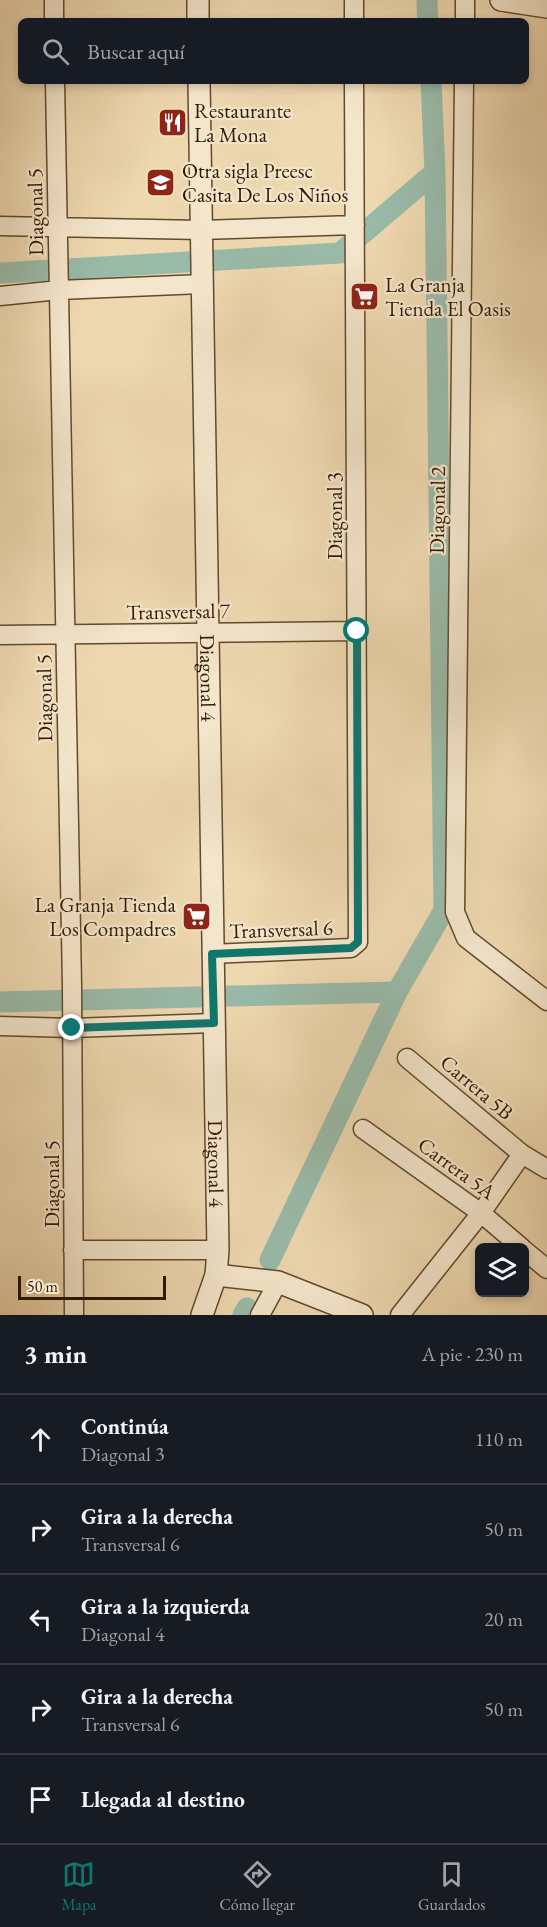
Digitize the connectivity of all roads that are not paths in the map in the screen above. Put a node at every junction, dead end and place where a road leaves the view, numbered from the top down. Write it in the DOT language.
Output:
graph roads {
  1 [pos="54,0"];
  2 [pos="198,0"];
  3 [pos="354,0"];
  4 [pos="465,0"];
  5 [pos="501,0"];
  6 [pos="547,7"];
  7 [pos="54,18"];
  8 [pos="198,18"];
  9 [pos="354,18"];
  10 [pos="465,18"];
  11 [pos="55,84"];
  12 [pos="199,84"];
  13 [pos="354,84"];
  14 [pos="464,84"];
  15 [pos="0,226"];
  16 [pos="58,227"];
  17 [pos="355,229"];
  18 [pos="201,239"];
  19 [pos="202,278"];
  20 [pos="59,286"];
  21 [pos="0,296"];
  22 [pos="357,631"];
  23 [pos="207,633"];
  24 [pos="66,634"];
  25 [pos="0,635"];
  26 [pos="351,948"];
  27 [pos="212,954"];
  28 [pos="547,1001"];
  29 [pos="213,1007"];
  30 [pos="72,1023"];
  31 [pos="0,1026"];
  32 [pos="407,1058"];
  33 [pos="363,1129"];
  34 [pos="522,1154"];
  35 [pos="547,1169"];
  36 [pos="481,1213"];
  37 [pos="516,1243"];
  38 [pos="73,1250"];
  39 [pos="218,1250"];
  40 [pos="529,1254"];
  41 [pos="547,1269"];
  42 [pos="216,1275"];
  43 [pos="278,1282"];
  44 [pos="74,1315"];
  45 [pos="202,1315"];
  46 [pos="260,1315"];
  47 [pos="362,1315"];
  48 [pos="400,1315"];
  1 -- 7 [label="street"];
  2 -- 8 [label="street"];
  3 -- 9 [label="street"];
  4 -- 10 [label="street"];
  5 -- 6 [label="street"];
  11 -- 16 [label="street, Diagonal 5"];
  12 -- 18 [label="street, Diagonal 4"];
  13 -- 17 [label="street, Diagonal 3"];
  14 -- 28 [label="street, Diagonal 2"];
  15 -- 16 [label="street"];
  16 -- 18 [label="street"];
  16 -- 20 [label="street, Diagonal 5"];
  17 -- 18 [label="street"];
  17 -- 22 [label="street, Diagonal 3"];
  18 -- 19 [label="street, Diagonal 4"];
  19 -- 20 [label="street"];
  19 -- 23 [label="street, Diagonal 4"];
  20 -- 21 [label="street"];
  20 -- 24 [label="street, Diagonal 5"];
  22 -- 23 [label="street, Transversal 7"];
  22 -- 26 [label="street, Diagonal 3"];
  23 -- 24 [label="street, Transversal 7"];
  23 -- 27 [label="street, Diagonal 4"];
  24 -- 25 [label="street, Transversal 7"];
  24 -- 30 [label="street, Diagonal 5"];
  26 -- 27 [label="street, Transversal 6"];
  27 -- 29 [label="street, Diagonal 4"];
  29 -- 30 [label="street"];
  29 -- 39 [label="street, Diagonal 4"];
  30 -- 31 [label="street"];
  30 -- 38 [label="street, Diagonal 5"];
  32 -- 34 [label="street, Carrera 5B"];
  33 -- 36 [label="street, Carrera 5A"];
  34 -- 35 [label="street, Carrera 5B"];
  34 -- 36 [label="street"];
  36 -- 37 [label="street, Carrera 5A"];
  36 -- 48 [label="street"];
  38 -- 39 [label="street"];
  38 -- 44 [label="street, Diagonal 5"];
  39 -- 42 [label="street, Diagonal 4"];
  40 -- 41 [label="street, Carrera 5A"];
  42 -- 43 [label="street"];
  42 -- 45 [label="street, Diagonal 4"];
  43 -- 46 [label="street"];
  43 -- 47 [label="street"];
}
